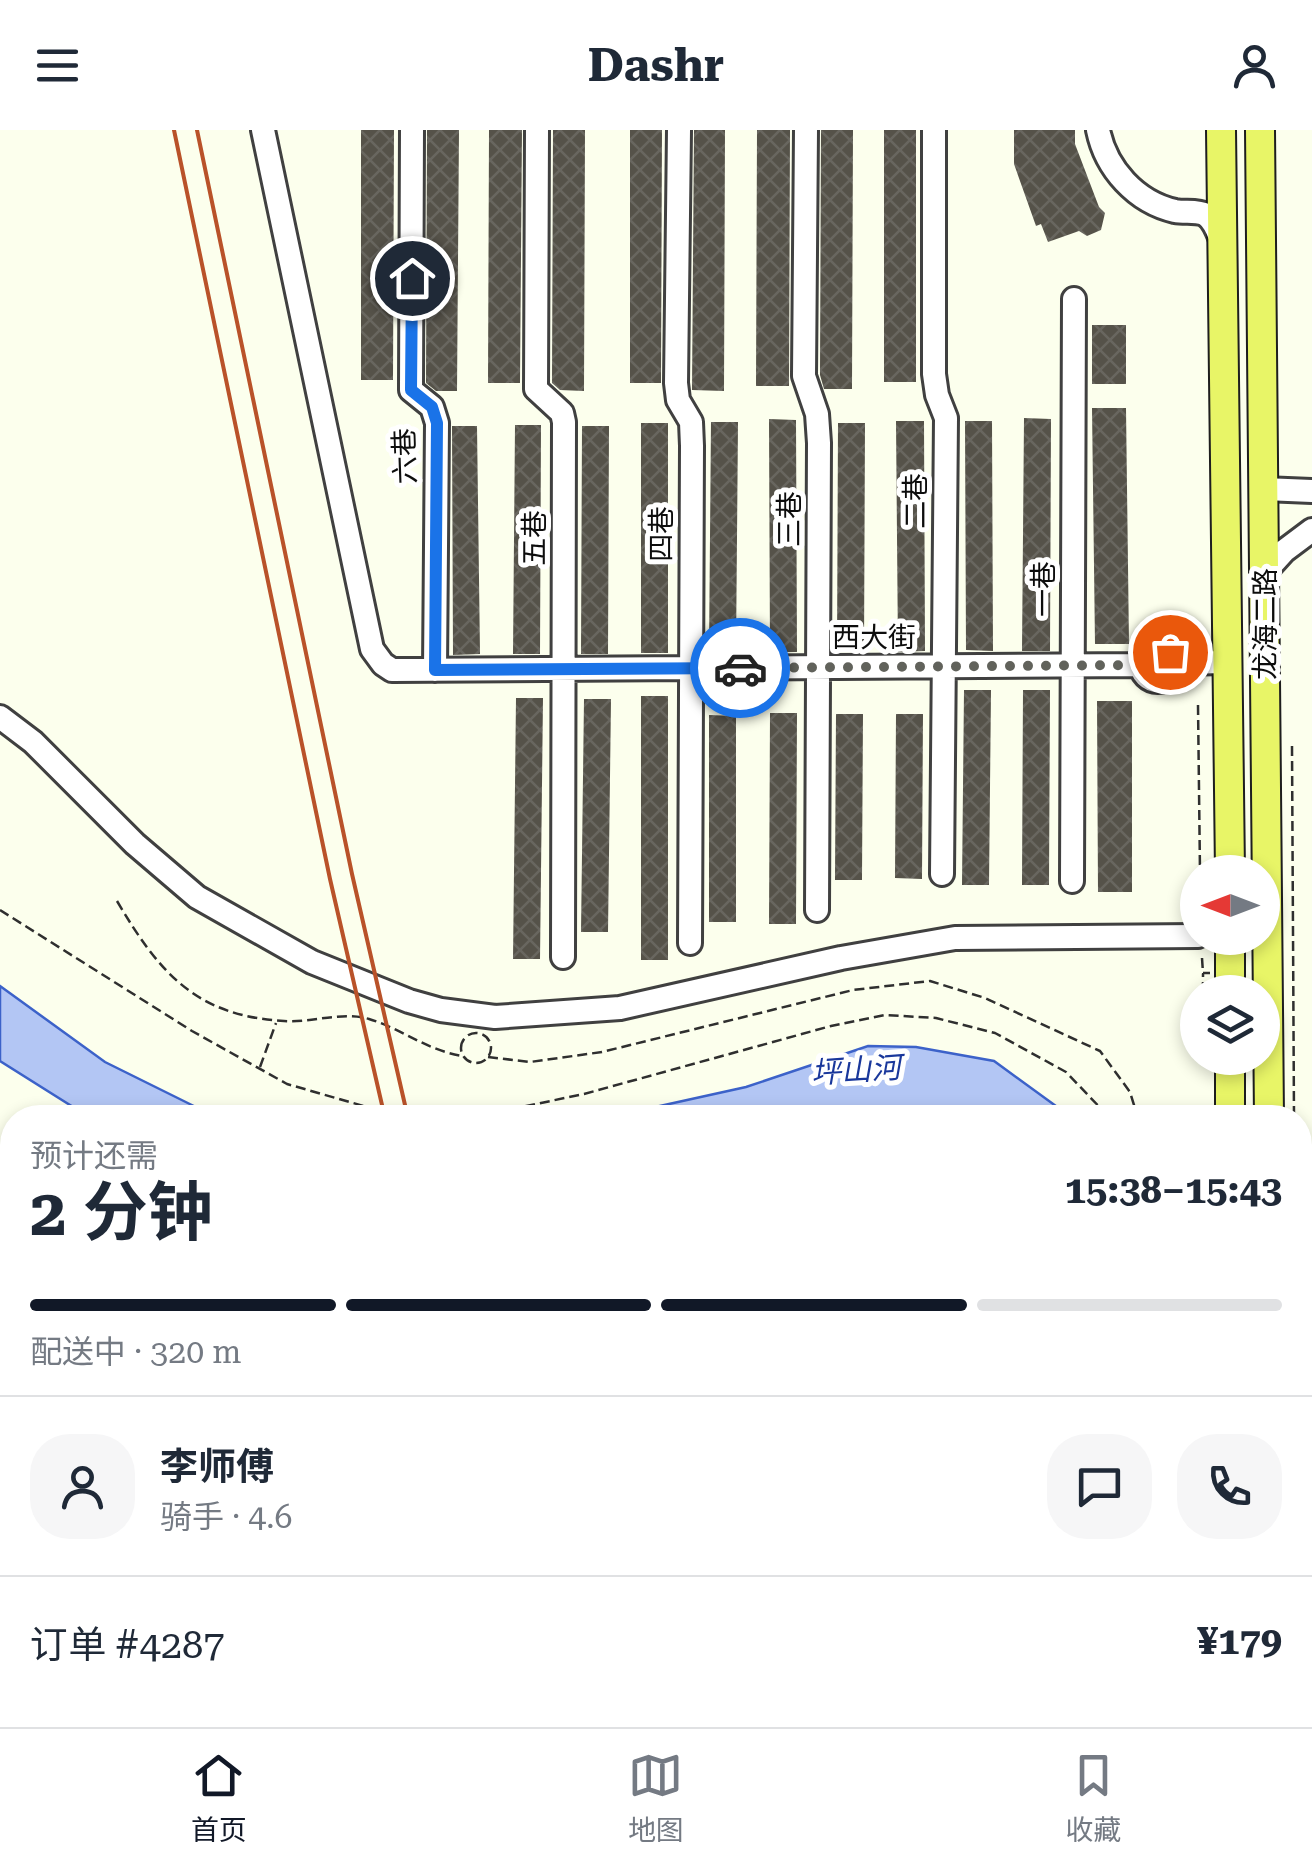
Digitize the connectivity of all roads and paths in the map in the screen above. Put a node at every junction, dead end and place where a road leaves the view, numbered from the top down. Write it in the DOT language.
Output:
graph roads {
  1 [pos="263,130"];
  2 [pos="412,130"];
  3 [pos="537,130"];
  4 [pos="679,130"];
  5 [pos="806,130"];
  6 [pos="934,130"];
  7 [pos="1098,130"];
  8 [pos="1220,130"];
  9 [pos="1260,130"];
  10 [pos="1222,244"];
  11 [pos="1074,298"];
  12 [pos="1264,489"];
  13 [pos="1312,491"];
  14 [pos="1312,530"];
  15 [pos="1264,573"];
  16 [pos="1227,662"];
  17 [pos="944,666"];
  18 [pos="1073,666"];
  19 [pos="818,667"];
  20 [pos="691,668"];
  21 [pos="564,669"];
  22 [pos="431,670"];
  23 [pos="1198,706"];
  24 [pos="0,717"];
  25 [pos="1292,746"];
  26 [pos="1200,855"];
  27 [pos="1230,855"];
  28 [pos="1265,855"];
  29 [pos="942,874"];
  30 [pos="1072,880"];
  31 [pos="117,901"];
  32 [pos="0,910"];
  33 [pos="817,910"];
  34 [pos="690,943"];
  35 [pos="1180,946"];
  36 [pos="1201,955"];
  37 [pos="1265,955"];
  38 [pos="564,957"];
  39 [pos="1204,973"];
  40 [pos="1208,975"];
  41 [pos="278,1020"];
  42 [pos="463,1056"];
  43 [pos="488,1057"];
  44 [pos="260,1068"];
  45 [pos="1230,1075"];
  46 [pos="367,1105"];
  47 [pos="527,1105"];
  48 [pos="1098,1105"];
  49 [pos="1134,1105"];
  50 [pos="1230,1105"];
  51 [pos="1268,1105"];
  52 [pos="1294,1105"];
  1 -- 22 [label="street, 西大街"];
  2 -- 22 [label="street, 六巷"];
  3 -- 21 [label="street, 五巷"];
  4 -- 20 [label="street, 四巷"];
  5 -- 19 [label="street, 三巷"];
  6 -- 17 [label="street, 二巷"];
  7 -- 10 [label="street"];
  8 -- 10 [label="main road, 龙海二路"];
  9 -- 12 [label="main road, 龙海二路"];
  10 -- 16 [label="main road, 龙海二路"];
  11 -- 18 [label="street, 一巷"];
  12 -- 13 [label="street"];
  12 -- 15 [label="main road, 龙海二路"];
  14 -- 15 [label="street"];
  15 -- 28 [label="main road, 龙海二路"];
  16 -- 18 [label="street, 西大街"];
  16 -- 27 [label="main road, 龙海二路"];
  17 -- 18 [label="street, 西大街"];
  17 -- 19 [label="street, 西大街"];
  17 -- 29 [label="street, 二巷"];
  18 -- 30 [label="street, 一巷"];
  19 -- 20 [label="street, 西大街"];
  19 -- 33 [label="street, 三巷"];
  20 -- 21 [label="street, 西大街"];
  20 -- 34 [label="street, 四巷"];
  21 -- 22 [label="street, 西大街"];
  21 -- 38 [label="street, 五巷"];
  23 -- 26 [label="path"];
  24 -- 35 [label="street"];
  25 -- 52 [label="path"];
  31 -- 41 [label="path"];
  32 -- 44 [label="path"];
  36 -- 39 [label="path"];
  37 -- 51 [label="main road, 龙海二路"];
  39 -- 40 [label="path"];
  41 -- 42 [label="path"];
  41 -- 44 [label="path"];
  42 -- 43 [label="path"];
  42 -- 43 [label="path"];
  43 -- 49 [label="path"];
  44 -- 46 [label="path"];
  45 -- 50 [label="main road"];
  47 -- 48 [label="path"];
}
